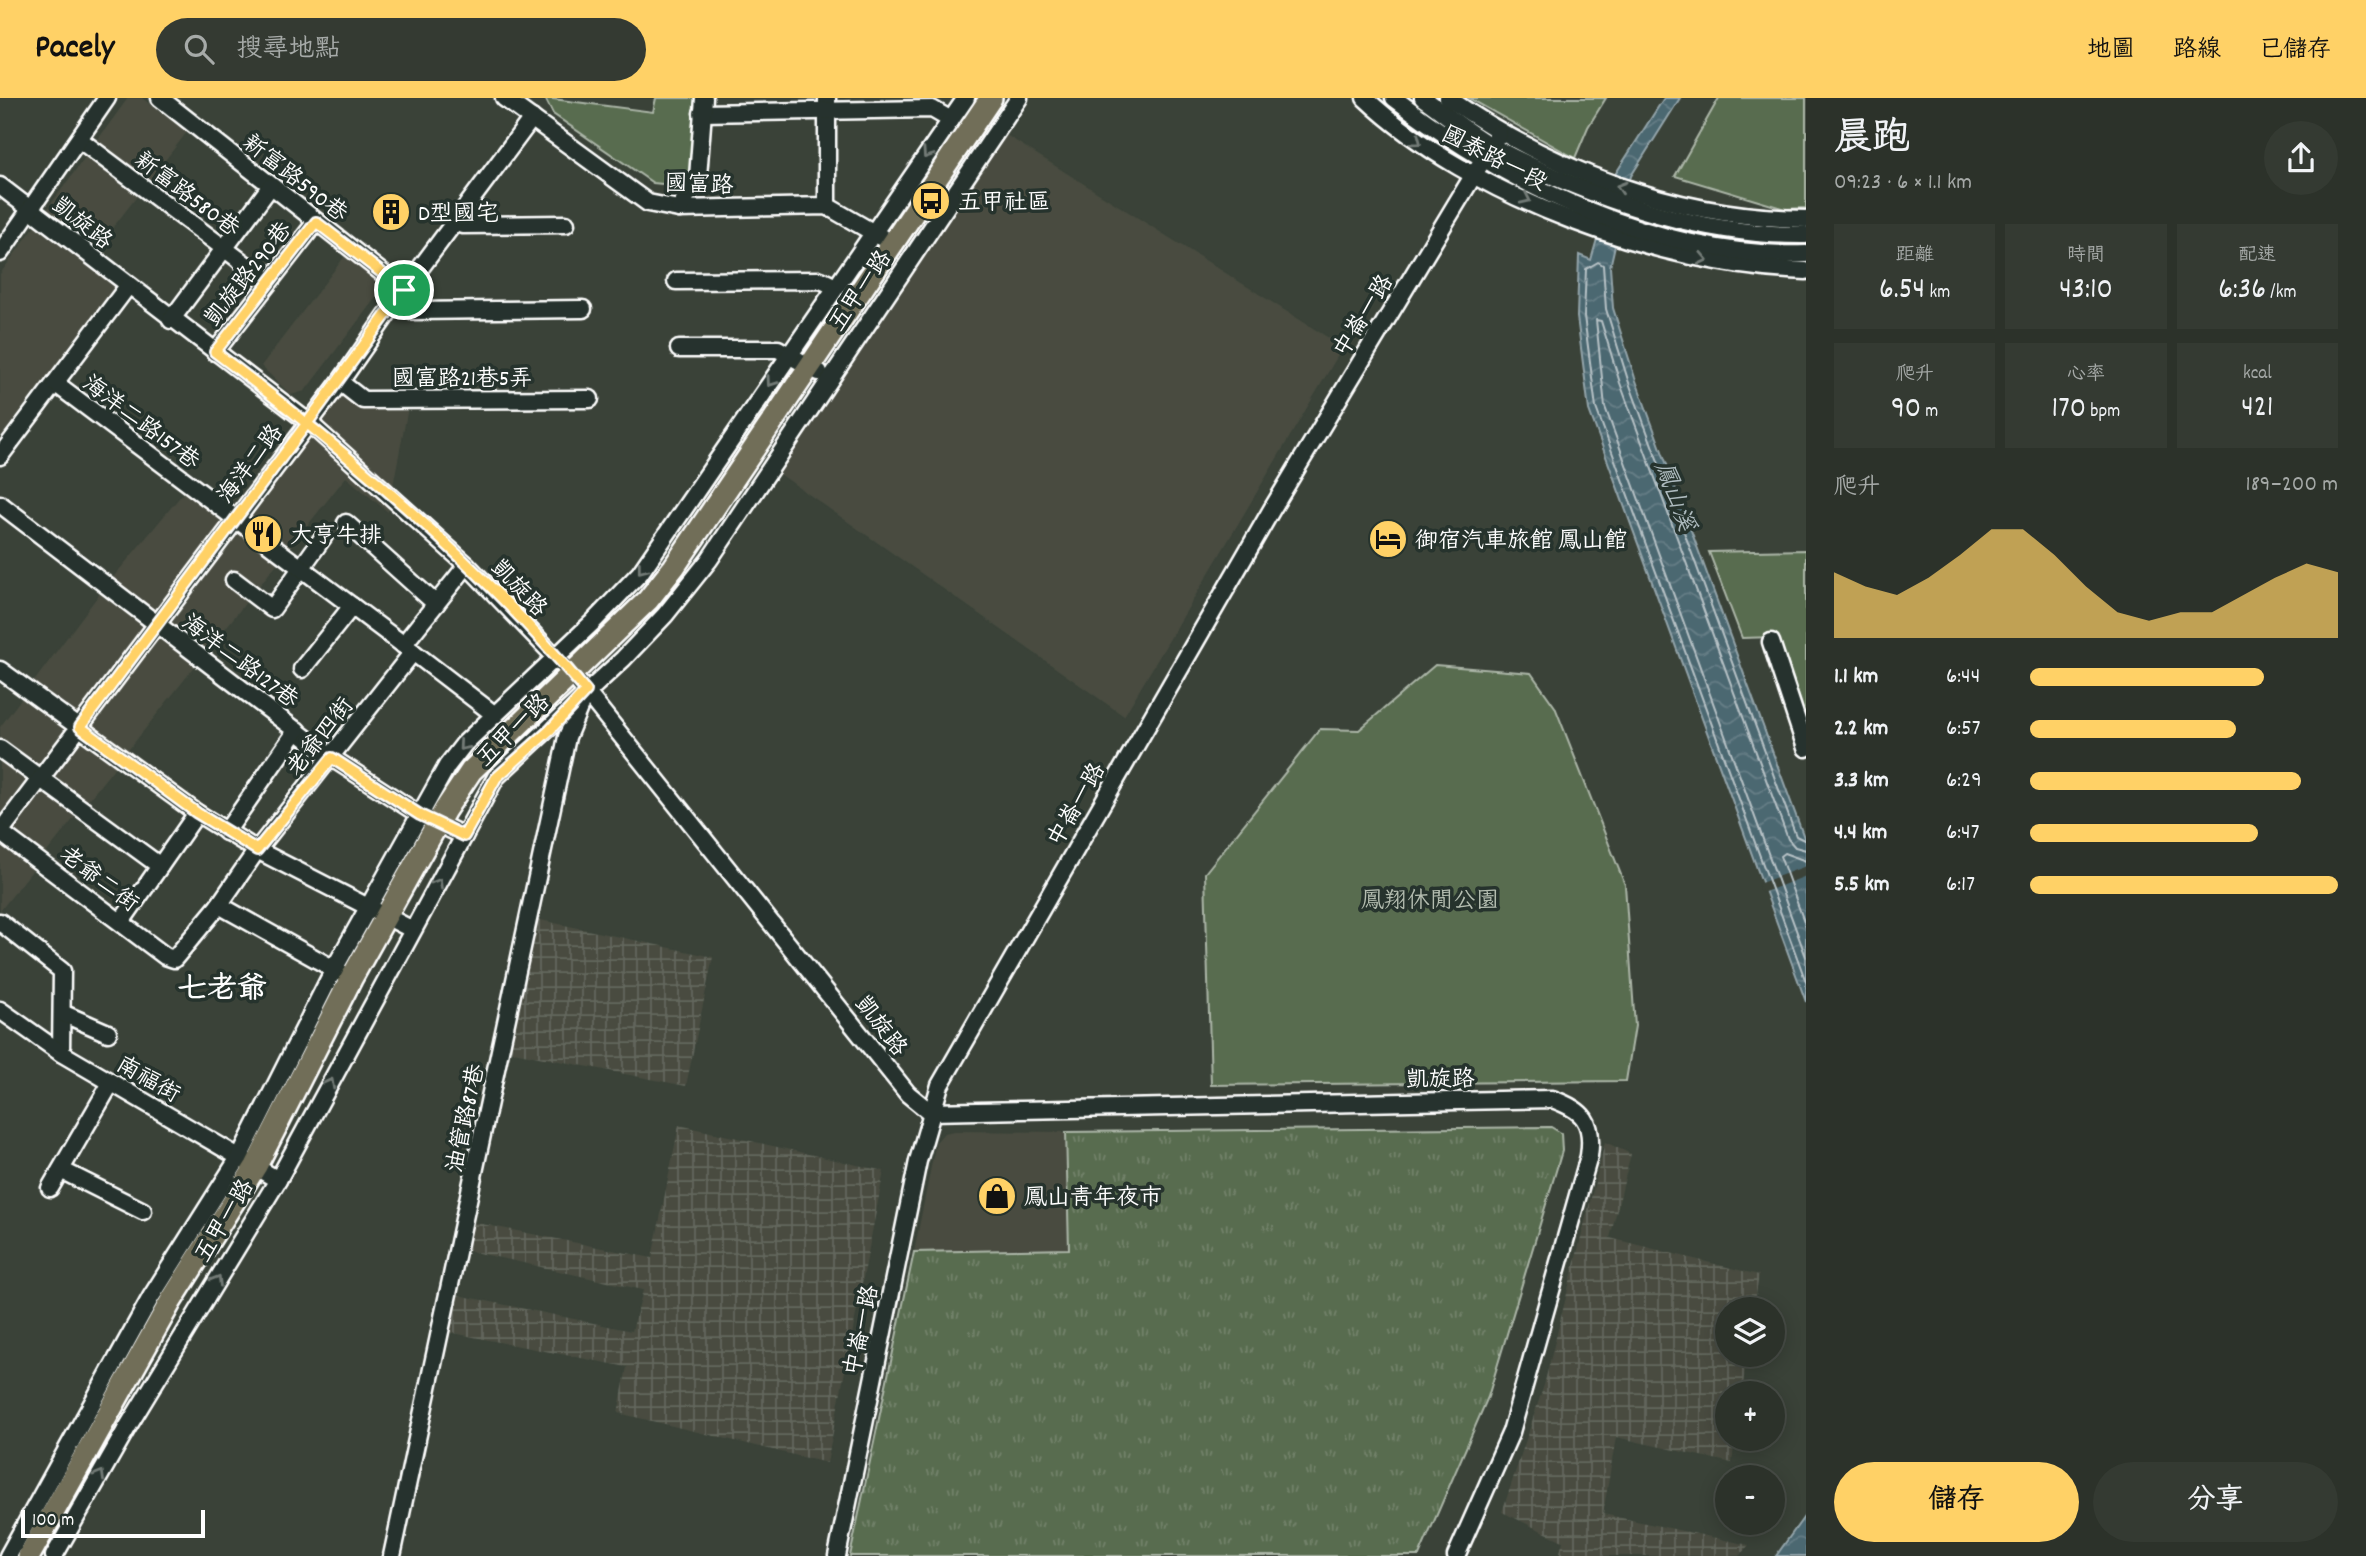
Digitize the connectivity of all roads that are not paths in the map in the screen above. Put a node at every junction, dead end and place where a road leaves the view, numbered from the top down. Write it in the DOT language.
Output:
graph roads {
  1 [pos="107,98"];
  2 [pos="160,98"];
  3 [pos="504,98"];
  4 [pos="966,98"];
  5 [pos="991,98"];
  6 [pos="1019,98"];
  7 [pos="1365,98"];
  8 [pos="1394,98"];
  9 [pos="1423,98"];
  10 [pos="1448,98"];
  11 [pos="827,104"];
  12 [pos="703,105"];
  13 [pos="531,118"];
  14 [pos="951,120"];
  15 [pos="80,140"];
  16 [pos="1491,147"];
  17 [pos="1475,175"];
  18 [pos="0,186"];
  19 [pos="270,187"];
  20 [pos="1649,203"];
  21 [pos="827,206"];
  22 [pos="679,209"];
  23 [pos="31,210"];
  24 [pos="1578,216"];
  25 [pos="1806,219"];
  26 [pos="455,220"];
  27 [pos="316,222"];
  28 [pos="566,223"];
  29 [pos="1639,234"];
  30 [pos="1806,235"];
  31 [pos="883,238"];
  32 [pos="224,249"];
  33 [pos="0,253"];
  34 [pos="1806,254"];
  35 [pos="913,256"];
  36 [pos="1806,271"];
  37 [pos="676,281"];
  38 [pos="270,282"];
  39 [pos="128,286"];
  40 [pos="836,287"];
  41 [pos="400,295"];
  42 [pos="583,309"];
  43 [pos="171,320"];
  44 [pos="678,349"];
  45 [pos="215,352"];
  46 [pos="789,355"];
  47 [pos="809,367"];
  48 [pos="831,379"];
  49 [pos="340,382"];
  50 [pos="55,383"];
  51 [pos="590,399"];
  52 [pos="308,422"];
  53 [pos="0,456"];
  54 [pos="696,491"];
  55 [pos="0,504"];
  56 [pos="716,505"];
  57 [pos="737,517"];
  58 [pos="235,520"];
  59 [pos="346,523"];
  60 [pos="324,536"];
  61 [pos="467,565"];
  62 [pos="301,568"];
  63 [pos="234,580"];
  64 [pos="436,604"];
  65 [pos="352,606"];
  66 [pos="156,624"];
  67 [pos="1771,642"];
  68 [pos="408,648"];
  69 [pos="555,657"];
  70 [pos="302,669"];
  71 [pos="0,670"];
  72 [pos="571,673"];
  73 [pos="586,691"];
  74 [pos="495,715"];
  75 [pos="80,727"];
  76 [pos="297,730"];
  77 [pos="1806,748"];
  78 [pos="0,749"];
  79 [pos="332,758"];
  80 [pos="40,779"];
  81 [pos="197,813"];
  82 [pos="429,819"];
  83 [pos="0,832"];
  84 [pos="226,832"];
  85 [pos="464,836"];
  86 [pos="257,850"];
  87 [pos="160,866"];
  88 [pos="219,905"];
  89 [pos="377,912"];
  90 [pos="0,922"];
  91 [pos="121,922"];
  92 [pos="411,929"];
  93 [pos="174,959"];
  94 [pos="343,974"];
  95 [pos="0,1010"];
  96 [pos="62,1013"];
  97 [pos="108,1033"];
  98 [pos="61,1053"];
  99 [pos="111,1083"];
  100 [pos="930,1112"];
  101 [pos="248,1161"];
  102 [pos="61,1170"];
  103 [pos="278,1180"];
  104 [pos="50,1188"];
  105 [pos="143,1211"];
  106 [pos="8,1556"];
  107 [pos="29,1556"];
  108 [pos="54,1556"];
  109 [pos="392,1556"];
  110 [pos="837,1556"];
  111 [pos="1456,1556"];
  1 -- 15 [label="street"];
  2 -- 19 [label="street, 新富路590巷"];
  3 -- 13 [label="street, 國富路"];
  4 -- 14 [label="street, 五甲一路"];
  5 -- 31 [label="main road, 五甲一路"];
  6 -- 35 [label="street, 五甲一路"];
  7 -- 17 [label="street, 國泰路一段, one-way"];
  8 -- 16 [label="street, 國泰路一段"];
  9 -- 16 [label="street, 國泰路一段"];
  10 -- 16 [label="street, 國泰路一段"];
  11 -- 12 [label="street"];
  11 -- 14 [label="street"];
  11 -- 21 [label="street"];
  12 -- 22 [label="street"];
  13 -- 22 [label="street, 國富路"];
  13 -- 26 [label="street, 海洋二路"];
  14 -- 31 [label="street, 五甲一路, one-way"];
  15 -- 23 [label="street"];
  15 -- 32 [label="street, 新富路580巷"];
  16 -- 17 [label="street, 中崙一路"];
  20 -- 16 [label="street, 國泰路一段, one-way"];
  16 -- 24 [label="street, 國泰路一段"];
  17 -- 24 [label="street, 國泰路一段, one-way"];
  17 -- 100 [label="street, 中崙一路"];
  18 -- 23 [label="street, 凱旋路"];
  19 -- 27 [label="street, 新富路590巷"];
  19 -- 32 [label="street"];
  20 -- 25 [label="street"];
  20 -- 30 [label="street"];
  21 -- 22 [label="street, 國富路"];
  21 -- 31 [label="street"];
  23 -- 33 [label="street"];
  23 -- 39 [label="street, 凱旋路"];
  24 -- 29 [label="street"];
  26 -- 28 [label="street"];
  26 -- 41 [label="street, 海洋二路"];
  27 -- 38 [label="street, 凱旋路290巷"];
  27 -- 41 [label="street, 新富路590巷"];
  29 -- 34 [label="street"];
  29 -- 36 [label="street, one-way"];
  31 -- 35 [label="street"];
  31 -- 40 [label="street, 五甲一路"];
  31 -- 47 [label="main road, 五甲一路"];
  32 -- 38 [label="street, 新富路580巷"];
  32 -- 43 [label="street"];
  35 -- 48 [label="street, 五甲一路"];
  37 -- 40 [label="street"];
  38 -- 45 [label="street, 凱旋路290巷"];
  39 -- 43 [label="street, 凱旋路"];
  39 -- 50 [label="street"];
  40 -- 46 [label="street, 五甲一路"];
  41 -- 42 [label="street, 新富路590巷"];
  41 -- 49 [label="street, 海洋二路"];
  43 -- 45 [label="street, 凱旋路"];
  44 -- 46 [label="street"];
  45 -- 52 [label="street, 凱旋路"];
  46 -- 47 [label="street"];
  46 -- 54 [label="street, 五甲一路, one-way"];
  47 -- 48 [label="street"];
  47 -- 56 [label="main road, 五甲一路"];
  48 -- 57 [label="street, 五甲一路"];
  49 -- 51 [label="street, 國富路21巷5弄"];
  49 -- 52 [label="street, 海洋二路"];
  50 -- 53 [label="street"];
  50 -- 58 [label="street, 海洋二路157巷"];
  52 -- 58 [label="street, 海洋二路"];
  52 -- 61 [label="street, 凱旋路"];
  54 -- 56 [label="street"];
  54 -- 69 [label="street, 五甲一路, one-way"];
  55 -- 66 [label="street, 海洋二路127巷"];
  56 -- 57 [label="street"];
  56 -- 72 [label="main road, 五甲一路"];
  57 -- 73 [label="street, 五甲一路"];
  58 -- 62 [label="street"];
  58 -- 66 [label="street, 海洋二路"];
  59 -- 64 [label="street"];
  60 -- 62 [label="street"];
  61 -- 64 [label="street, 老爺四街"];
  61 -- 69 [label="street, 凱旋路"];
  62 -- 63 [label="street"];
  62 -- 65 [label="street"];
  64 -- 68 [label="street, 老爺四街"];
  65 -- 68 [label="street"];
  65 -- 70 [label="street"];
  66 -- 75 [label="street, 海洋二路"];
  66 -- 76 [label="street, 海洋二路127巷"];
  67 -- 77 [label="street"];
  68 -- 74 [label="street"];
  68 -- 79 [label="street, 老爺四街"];
  69 -- 72 [label="street, 凱旋路"];
  69 -- 74 [label="street, 五甲一路"];
  71 -- 75 [label="street"];
  72 -- 73 [label="street, 凱旋路"];
  72 -- 82 [label="main road, 五甲一路"];
  73 -- 85 [label="street, 五甲一路"];
  73 -- 100 [label="street, 凱旋路"];
  73 -- 109 [label="street, 油管路87巷"];
  74 -- 82 [label="street, 五甲一路, one-way"];
  75 -- 80 [label="street, 海洋二路"];
  75 -- 81 [label="street"];
  76 -- 79 [label="street, 海洋二路127巷"];
  76 -- 84 [label="street"];
  78 -- 80 [label="street"];
  79 -- 82 [label="street, 海洋二路127巷"];
  79 -- 86 [label="street, 老爺四街"];
  80 -- 83 [label="street, 海洋二路"];
  80 -- 87 [label="street"];
  81 -- 84 [label="street"];
  81 -- 87 [label="street"];
  82 -- 85 [label="street, 海洋二路127巷"];
  82 -- 89 [label="main road, 五甲一路"];
  83 -- 91 [label="street, 老爺二街"];
  84 -- 86 [label="street"];
  92 -- 85 [label="street, 五甲一路, one-way"];
  86 -- 88 [label="street, 老爺四街"];
  86 -- 89 [label="street"];
  87 -- 91 [label="street"];
  88 -- 93 [label="street, 老爺四街"];
  88 -- 94 [label="street"];
  89 -- 92 [label="street"];
  89 -- 94 [label="main road, 五甲一路"];
  90 -- 96 [label="street"];
  91 -- 93 [label="street, 老爺二街"];
  103 -- 92 [label="street, 五甲一路, one-way"];
  94 -- 101 [label="main road, 五甲一路"];
  95 -- 98 [label="street, 南福街"];
  96 -- 97 [label="street"];
  96 -- 98 [label="street"];
  98 -- 99 [label="street, 南福街"];
  99 -- 101 [label="street, 南福街"];
  99 -- 102 [label="street"];
  100 -- 110 [label="street, 中崙一路"];
  100 -- 111 [label="street, 凱旋路"];
  101 -- 103 [label="street, 南福街"];
  101 -- 106 [label="street, 五甲一路"];
  101 -- 107 [label="main road, 五甲一路"];
  102 -- 104 [label="street"];
  102 -- 105 [label="street"];
  108 -- 103 [label="street, 五甲一路, one-way"];
}
